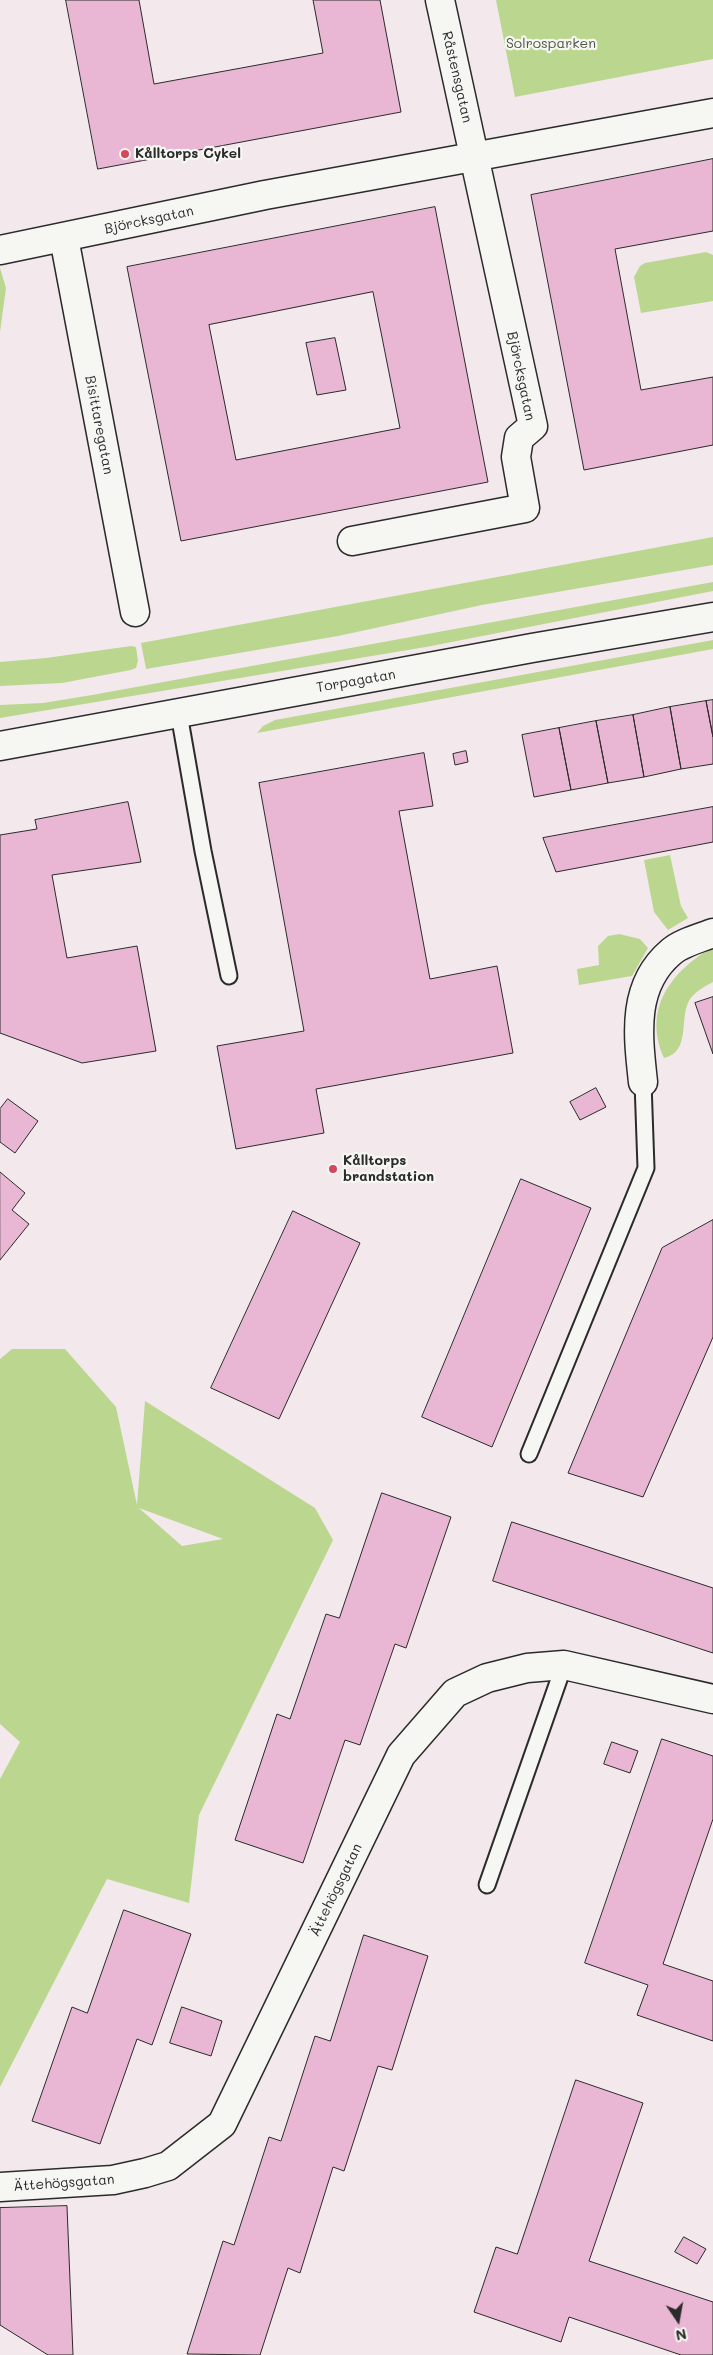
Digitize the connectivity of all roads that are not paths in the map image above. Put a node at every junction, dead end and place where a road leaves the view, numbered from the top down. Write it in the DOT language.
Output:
graph roads {
  1 [pos="440,0"];
  2 [pos="713,113"];
  3 [pos="475,155"];
  4 [pos="64,238"];
  5 [pos="0,250"];
  6 [pos="352,541"];
  7 [pos="134,612"];
  8 [pos="713,617"];
  9 [pos="179,714"];
  10 [pos="0,746"];
  11 [pos="713,932"];
  12 [pos="229,976"];
  13 [pos="643,1082"];
  14 [pos="529,1454"];
  15 [pos="564,1665"];
  16 [pos="713,1699"];
  17 [pos="487,1885"];
  18 [pos="0,2187"];
  1 -- 3 [label="street, Råstensgatan"];
  2 -- 3 [label="street, Björcksgatan"];
  3 -- 4 [label="street, Björcksgatan"];
  3 -- 6 [label="street, Björcksgatan"];
  4 -- 5 [label="street, Björcksgatan"];
  4 -- 7 [label="street, Bisittaregatan"];
  8 -- 9 [label="street, Torpagatan"];
  9 -- 10 [label="street, Torpagatan"];
  9 -- 12 [label="lane"];
  11 -- 13 [label="street"];
  13 -- 14 [label="lane"];
  15 -- 16 [label="street, Ättehögsgatan"];
  15 -- 17 [label="lane"];
  15 -- 18 [label="street, Ättehögsgatan"];
}
